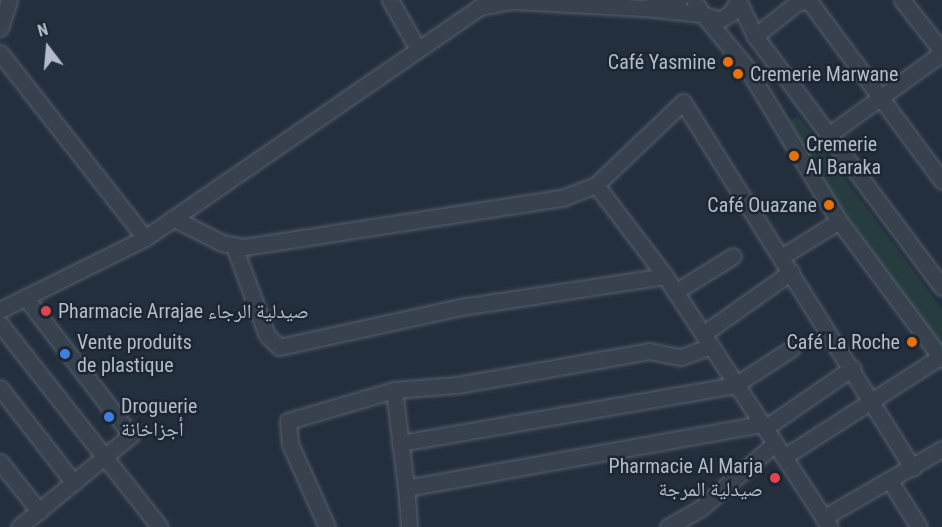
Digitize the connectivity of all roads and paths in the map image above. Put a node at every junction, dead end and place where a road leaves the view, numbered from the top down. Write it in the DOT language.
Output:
graph roads {
  1 [pos="9,0"];
  2 [pos="390,0"];
  3 [pos="679,0"];
  4 [pos="694,0"];
  5 [pos="738,0"];
  6 [pos="903,0"];
  7 [pos="645,8"];
  8 [pos="704,15"];
  9 [pos="0,28"];
  10 [pos="755,36"];
  11 [pos="418,49"];
  12 [pos="0,52"];
  13 [pos="942,52"];
  14 [pos="878,98"];
  15 [pos="827,136"];
  16 [pos="942,181"];
  17 [pos="596,185"];
  18 [pos="173,218"];
  19 [pos="838,220"];
  20 [pos="145,238"];
  21 [pos="234,246"];
  22 [pos="733,256"];
  23 [pos="781,257"];
  24 [pos="791,272"];
  25 [pos="665,276"];
  26 [pos="940,281"];
  27 [pos="675,292"];
  28 [pos="25,297"];
  29 [pos="0,310"];
  30 [pos="0,324"];
  31 [pos="707,340"];
  32 [pos="791,349"];
  33 [pos="941,358"];
  34 [pos="852,368"];
  35 [pos="735,386"];
  36 [pos="0,388"];
  37 [pos="394,390"];
  38 [pos="872,399"];
  39 [pos="763,426"];
  40 [pos="400,443"];
  41 [pos="942,449"];
  42 [pos="779,450"];
  43 [pos="104,459"];
  44 [pos="0,462"];
  45 [pos="913,468"];
  46 [pos="890,481"];
  47 [pos="74,483"];
  48 [pos="406,488"];
  49 [pos="39,511"];
  50 [pos="827,522"];
  51 [pos="154,525"];
  52 [pos="19,527"];
  53 [pos="327,527"];
  54 [pos="409,527"];
  55 [pos="668,527"];
  56 [pos="919,527"];
  1 -- 9 [label="street"];
  2 -- 11 [label="street"];
  3 -- 7 [label="street"];
  4 -- 8 [label="street"];
  5 -- 8 [label="street"];
  5 -- 10 [label="street"];
  6 -- 13 [label="street"];
  7 -- 8 [label="street"];
  7 -- 11 [label="street"];
  8 -- 19 [label="street"];
  10 -- 14 [label="street"];
  10 -- 15 [label="street"];
  11 -- 18 [label="street"];
  12 -- 20 [label="street"];
  13 -- 14 [label="street"];
  14 -- 15 [label="street"];
  14 -- 16 [label="street"];
  15 -- 26 [label="street"];
  17 -- 21 [label="street"];
  17 -- 23 [label="street"];
  17 -- 25 [label="street"];
  18 -- 20 [label="street"];
  18 -- 21 [label="street"];
  19 -- 23 [label="street"];
  19 -- 33 [label="street"];
  20 -- 28 [label="street"];
  21 -- 25 [label="street"];
  22 -- 27 [label="street"];
  23 -- 24 [label="street"];
  24 -- 31 [label="street"];
  24 -- 34 [label="street"];
  25 -- 27 [label="street"];
  27 -- 31 [label="street"];
  28 -- 29 [label="street"];
  28 -- 43 [label="street"];
  30 -- 43 [label="street"];
  31 -- 35 [label="street"];
  31 -- 37 [label="street"];
  32 -- 35 [label="street"];
  33 -- 38 [label="street"];
  34 -- 38 [label="street"];
  34 -- 39 [label="street"];
  35 -- 39 [label="street"];
  35 -- 40 [label="street"];
  36 -- 47 [label="street"];
  37 -- 40 [label="street"];
  37 -- 53 [label="street"];
  38 -- 42 [label="street"];
  38 -- 45 [label="street"];
  39 -- 42 [label="street"];
  39 -- 48 [label="street"];
  40 -- 48 [label="street"];
  41 -- 45 [label="street"];
  42 -- 50 [label="street"];
  42 -- 55 [label="street"];
  43 -- 47 [label="street"];
  43 -- 51 [label="street"];
  44 -- 49 [label="street"];
  45 -- 46 [label="street"];
  46 -- 50 [label="street"];
  46 -- 56 [label="street"];
  47 -- 49 [label="street"];
  48 -- 54 [label="street"];
  49 -- 52 [label="street"];
}
